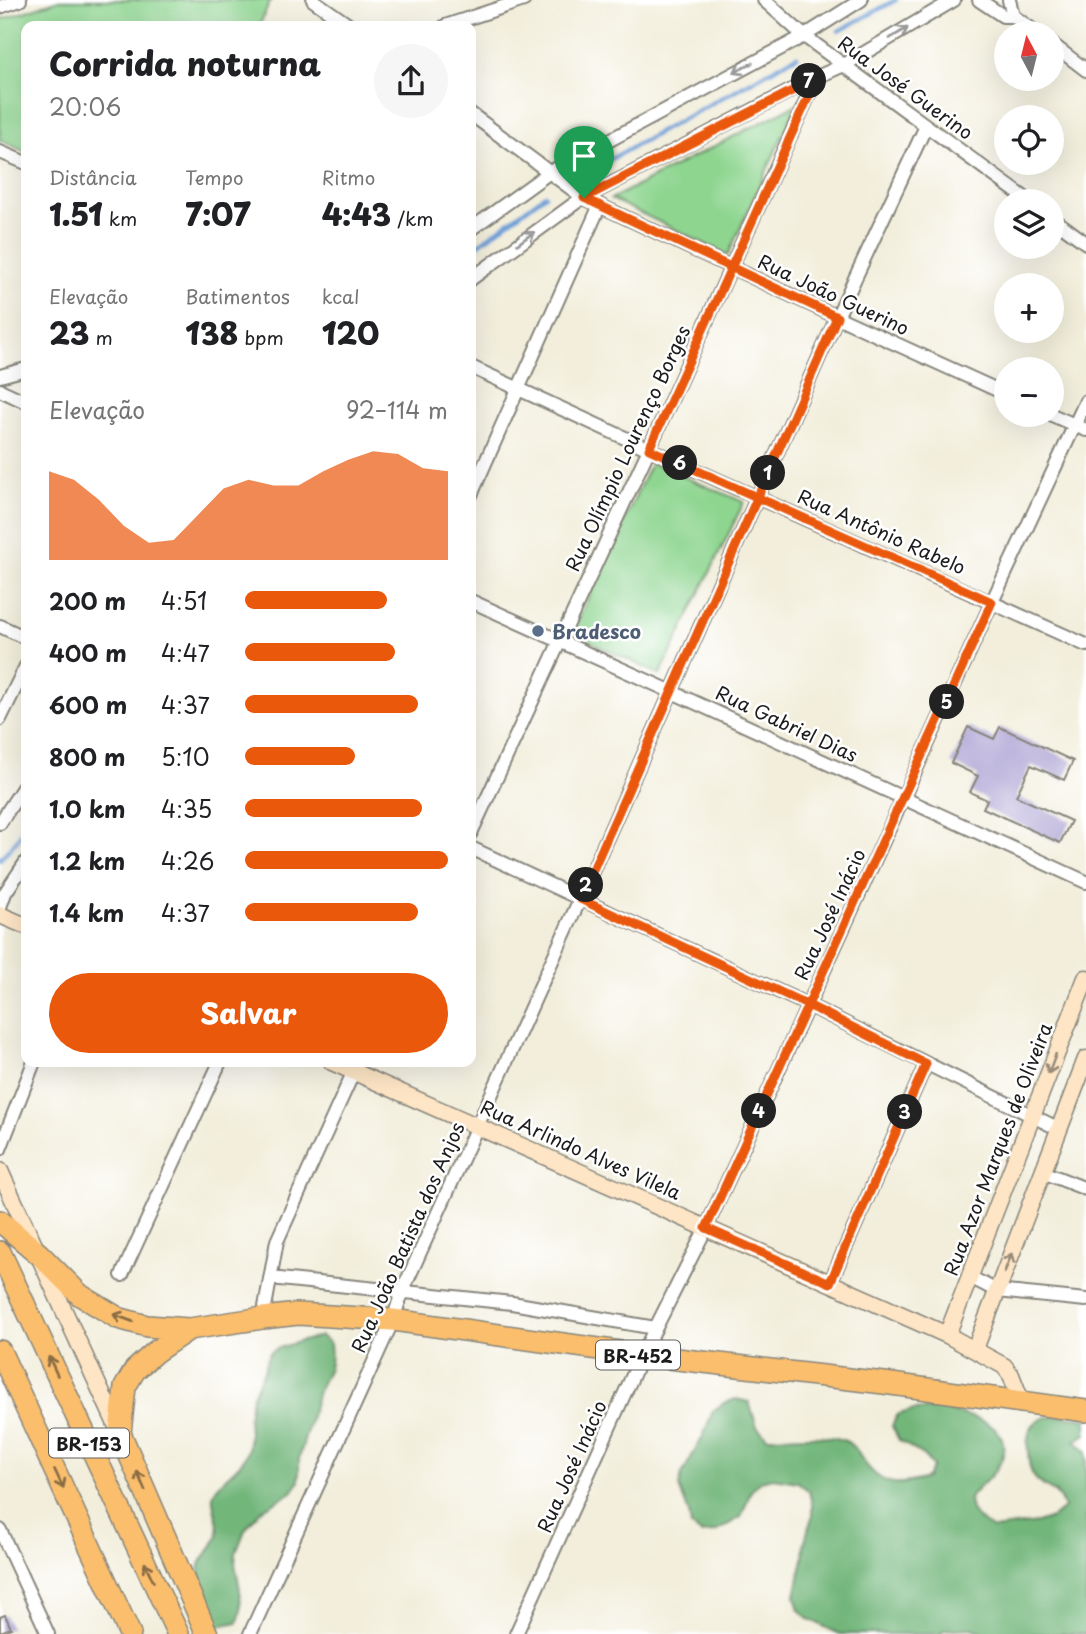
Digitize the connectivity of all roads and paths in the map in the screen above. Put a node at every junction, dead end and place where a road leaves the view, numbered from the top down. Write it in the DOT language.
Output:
graph roads {
  1 [pos="20,0"];
  2 [pos="313,0"];
  3 [pos="524,0"];
  4 [pos="764,0"];
  5 [pos="861,0"];
  6 [pos="954,0"];
  7 [pos="979,0"];
  8 [pos="1009,0"];
  9 [pos="0,7"];
  10 [pos="1013,16"];
  11 [pos="342,21"];
  12 [pos="460,21"];
  13 [pos="1020,21"];
  14 [pos="804,36"];
  15 [pos="1064,53"];
  16 [pos="844,65"];
  17 [pos="1086,70"];
  18 [pos="817,78"];
  19 [pos="476,118"];
  20 [pos="926,126"];
  21 [pos="0,152"];
  22 [pos="21,161"];
  23 [pos="550,172"];
  24 [pos="1013,189"];
  25 [pos="584,198"];
  26 [pos="600,205"];
  27 [pos="476,225"];
  28 [pos="1064,227"];
  29 [pos="1086,243"];
  30 [pos="732,267"];
  31 [pos="476,275"];
  32 [pos="837,317"];
  33 [pos="476,369"];
  34 [pos="21,371"];
  35 [pos="0,379"];
  36 [pos="519,389"];
  37 [pos="994,389"];
  38 [pos="0,390"];
  39 [pos="21,399"];
  40 [pos="1086,401"];
  41 [pos="1064,421"];
  42 [pos="1080,428"];
  43 [pos="649,449"];
  44 [pos="476,484"];
  45 [pos="758,497"];
  46 [pos="992,602"];
  47 [pos="476,603"];
  48 [pos="0,625"];
  49 [pos="21,636"];
  50 [pos="559,641"];
  51 [pos="1086,645"];
  52 [pos="21,676"];
  53 [pos="670,691"];
  54 [pos="0,719"];
  55 [pos="21,791"];
  56 [pos="903,798"];
  57 [pos="476,822"];
  58 [pos="0,824"];
  59 [pos="476,850"];
  60 [pos="21,869"];
  61 [pos="1086,881"];
  62 [pos="580,899"];
  63 [pos="0,908"];
  64 [pos="0,915"];
  65 [pos="21,924"];
  66 [pos="1085,983"];
  67 [pos="808,1005"];
  68 [pos="1086,1059"];
  69 [pos="926,1064"];
  70 [pos="32,1067"];
  71 [pos="218,1067"];
  72 [pos="356,1067"];
  73 [pos="1032,1116"];
  74 [pos="477,1126"];
  75 [pos="1059,1129"];
  76 [pos="0,1149"];
  77 [pos="0,1171"];
  78 [pos="1043,1172"];
  79 [pos="1086,1189"];
  80 [pos="0,1221"];
  81 [pos="706,1228"];
  82 [pos="0,1252"];
  83 [pos="38,1254"];
  84 [pos="122,1275"];
  85 [pos="970,1277"];
  86 [pos="270,1278"];
  87 [pos="830,1283"];
  88 [pos="997,1291"];
  89 [pos="402,1292"];
  90 [pos="1086,1300"];
  91 [pos="263,1318"];
  92 [pos="393,1320"];
  93 [pos="655,1328"];
  94 [pos="189,1329"];
  95 [pos="947,1335"];
  96 [pos="975,1349"];
  97 [pos="0,1351"];
  98 [pos="642,1356"];
  99 [pos="1021,1401"];
  100 [pos="1086,1411"];
  101 [pos="120,1433"];
  102 [pos="0,1530"];
  103 [pos="162,1531"];
  104 [pos="48,1634"];
  105 [pos="130,1634"];
  106 [pos="180,1634"];
  107 [pos="207,1634"];
  108 [pos="250,1634"];
  109 [pos="516,1634"];
  1 -- 9 [label="street"];
  2 -- 11 [label="street"];
  3 -- 12 [label="street"];
  4 -- 14 [label="street, Rua José Guerino"];
  5 -- 14 [label="street"];
  16 -- 6 [label="street, one-way"];
  7 -- 10 [label="street"];
  8 -- 10 [label="street"];
  10 -- 13 [label="street"];
  14 -- 16 [label="street, Rua José Guerino"];
  14 -- 23 [label="street, one-way"];
  15 -- 17 [label="street"];
  16 -- 18 [label="street"];
  16 -- 20 [label="street, Rua José Guerino"];
  18 -- 25 [label="street"];
  18 -- 30 [label="street, Rua Olímpio Lourenço Borges"];
  19 -- 23 [label="street, Rua João Guerino"];
  20 -- 24 [label="street, Rua José Guerino"];
  20 -- 32 [label="street, Rua João Batista dos Anjos"];
  21 -- 22 [label="street"];
  23 -- 25 [label="street, Rua João Guerino"];
  23 -- 27 [label="street"];
  25 -- 26 [label="street, Rua João Guerino"];
  31 -- 25 [label="street, one-way"];
  26 -- 30 [label="street, Rua João Guerino"];
  26 -- 36 [label="street"];
  28 -- 29 [label="street"];
  30 -- 32 [label="street, Rua João Guerino"];
  30 -- 43 [label="street, Rua Olímpio Lourenço Borges"];
  32 -- 37 [label="street, Rua João Guerino"];
  32 -- 45 [label="street, Rua João Batista dos Anjos"];
  33 -- 36 [label="street, Rua Antônio Rabelo"];
  34 -- 35 [label="street"];
  36 -- 43 [label="street, Rua Antônio Rabelo"];
  36 -- 44 [label="street"];
  38 -- 39 [label="street"];
  40 -- 42 [label="street, Rua José Inácio"];
  41 -- 42 [label="street"];
  42 -- 46 [label="street, Rua José Inácio"];
  43 -- 45 [label="street, Rua Antônio Rabelo"];
  43 -- 50 [label="street, Rua Olímpio Lourenço Borges"];
  45 -- 46 [label="street, Rua Antônio Rabelo"];
  45 -- 53 [label="street, Rua João Batista dos Anjos"];
  46 -- 51 [label="street, Rua Antônio Rabelo"];
  46 -- 56 [label="street, Rua José Inácio"];
  47 -- 50 [label="street, Rua Gabriel Dias"];
  48 -- 49 [label="street"];
  50 -- 53 [label="street, Rua Gabriel Dias"];
  50 -- 57 [label="street, Rua Olímpio Lourenço Borges"];
  52 -- 54 [label="street"];
  53 -- 56 [label="street, Rua Gabriel Dias"];
  53 -- 62 [label="street, Rua João Batista dos Anjos"];
  55 -- 58 [label="street"];
  56 -- 61 [label="street, Rua Gabriel Dias"];
  56 -- 67 [label="street, Rua José Inácio"];
  59 -- 62 [label="street"];
  60 -- 63 [label="street"];
  62 -- 67 [label="street"];
  62 -- 74 [label="street, Rua João Batista dos Anjos"];
  64 -- 65 [label="street"];
  66 -- 73 [label="street, Rua Azor Marques de Oliveira, one-way"];
  67 -- 69 [label="street"];
  67 -- 81 [label="street, Rua José Inácio"];
  68 -- 75 [label="street"];
  69 -- 73 [label="street"];
  69 -- 87 [label="street"];
  70 -- 76 [label="street"];
  71 -- 84 [label="street"];
  72 -- 74 [label="street, Rua Arlindo Alves Vilela"];
  72 -- 86 [label="street"];
  73 -- 75 [label="street"];
  73 -- 85 [label="street, Rua Azor Marques de Oliveira"];
  74 -- 81 [label="street, Rua Arlindo Alves Vilela"];
  74 -- 89 [label="street, Rua João Batista dos Anjos"];
  75 -- 78 [label="street"];
  77 -- 83 [label="street"];
  78 -- 79 [label="street"];
  88 -- 78 [label="street, one-way"];
  80 -- 83 [label="highway, BR-452"];
  81 -- 87 [label="street, Rua Arlindo Alves Vilela"];
  81 -- 93 [label="street, Rua José Inácio"];
  106 -- 82 [label="highway, BR-153, one-way"];
  94 -- 83 [label="highway, BR-452, one-way"];
  83 -- 101 [label="street"];
  85 -- 88 [label="street"];
  85 -- 95 [label="street, Rua Azor Marques de Oliveira"];
  86 -- 89 [label="street"];
  86 -- 91 [label="street"];
  87 -- 95 [label="street, Rua Arlindo Alves Vilela"];
  88 -- 90 [label="street"];
  88 -- 96 [label="street"];
  89 -- 92 [label="street, Rua João Batista dos Anjos"];
  89 -- 93 [label="street"];
  91 -- 92 [label="highway, BR-452"];
  91 -- 94 [label="highway, BR-452"];
  92 -- 98 [label="highway, BR-452"];
  92 -- 108 [label="street, Rua João Batista dos Anjos"];
  93 -- 98 [label="street, Rua José Inácio"];
  94 -- 101 [label="highway, BR-452"];
  95 -- 96 [label="street, Rua Arlindo Alves Vilela"];
  96 -- 99 [label="street, Rua Arlindo Alves Vilela"];
  97 -- 105 [label="highway, BR-153, one-way"];
  98 -- 99 [label="highway, BR-452"];
  98 -- 109 [label="street, Rua José Inácio"];
  99 -- 100 [label="highway, BR-452"];
  103 -- 101 [label="highway, one-way"];
  102 -- 104 [label="street"];
  103 -- 106 [label="highway"];
  103 -- 107 [label="highway"];
}
